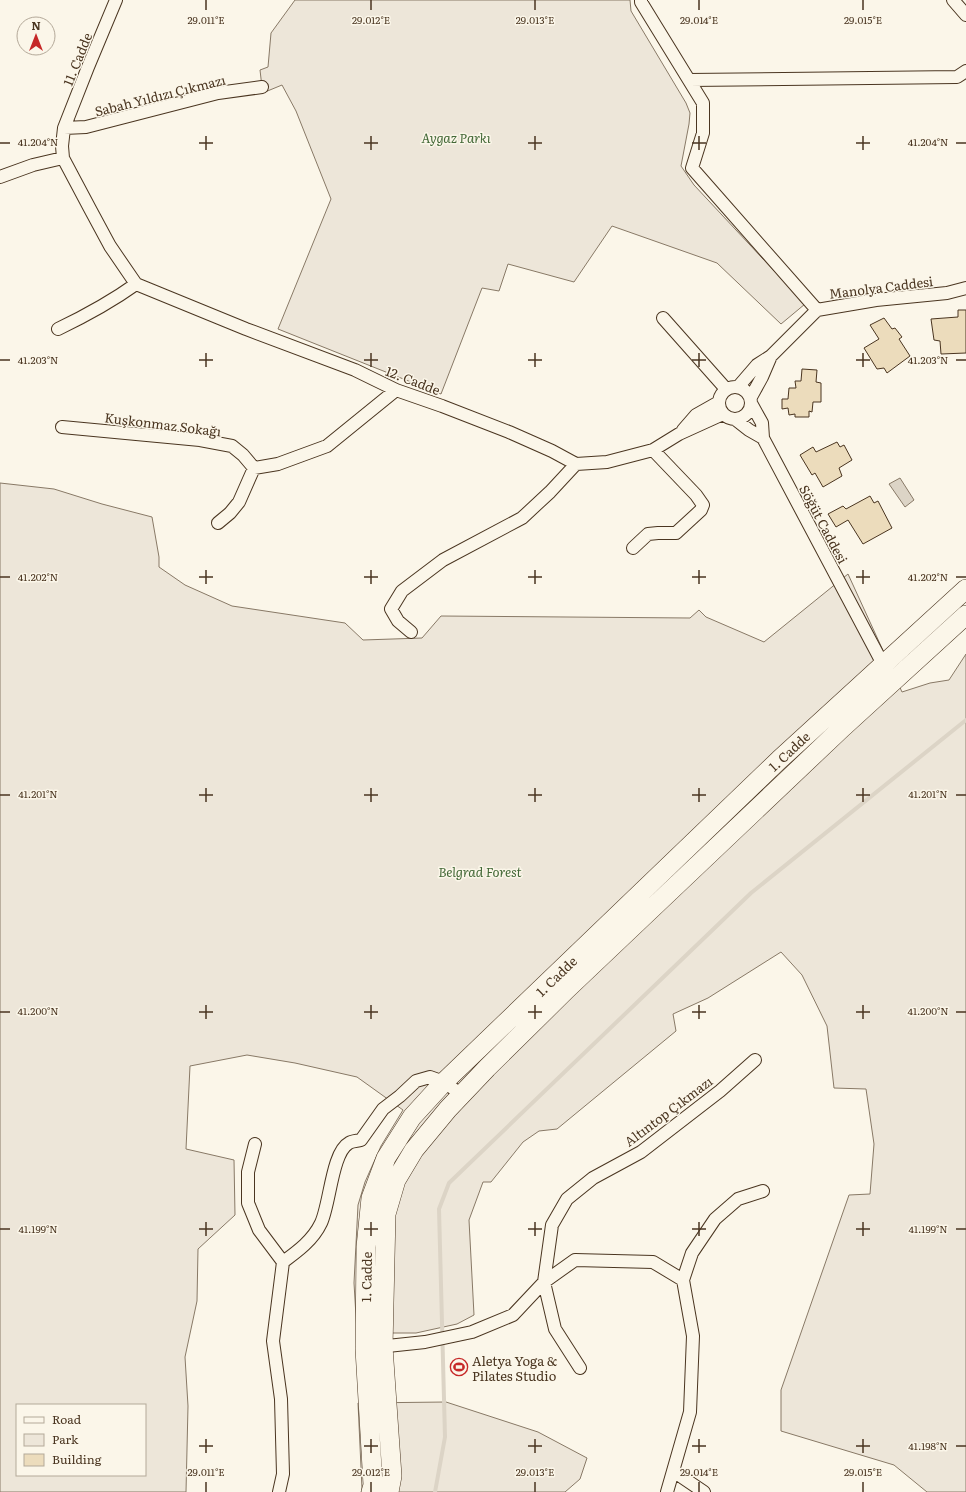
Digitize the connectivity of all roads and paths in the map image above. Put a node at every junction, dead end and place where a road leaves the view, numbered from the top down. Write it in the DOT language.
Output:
graph roads {
  1 [pos="116,0"];
  2 [pos="641,0"];
  3 [pos="953,0"];
  4 [pos="966,15"];
  5 [pos="966,71"];
  6 [pos="689,80"];
  7 [pos="262,87"];
  8 [pos="64,128"];
  9 [pos="63,158"];
  10 [pos="0,177"];
  11 [pos="136,284"];
  12 [pos="966,288"];
  13 [pos="817,310"];
  14 [pos="663,318"];
  15 [pos="58,329"];
  16 [pos="771,356"];
  17 [pos="738,387"];
  18 [pos="726,389"];
  19 [pos="396,390"];
  20 [pos="751,401"];
  21 [pos="719,402"];
  22 [pos="724,414"];
  23 [pos="736,419"];
  24 [pos="62,427"];
  25 [pos="679,434"];
  26 [pos="763,438"];
  27 [pos="653,450"];
  28 [pos="576,464"];
  29 [pos="254,468"];
  30 [pos="218,523"];
  31 [pos="633,548"];
  32 [pos="966,589"];
  33 [pos="966,615"];
  34 [pos="411,632"];
  35 [pos="883,664"];
  36 [pos="893,682"];
  37 [pos="755,1060"];
  38 [pos="444,1082"];
  39 [pos="462,1095"];
  40 [pos="255,1144"];
  41 [pos="763,1191"];
  42 [pos="283,1262"];
  43 [pos="683,1280"];
  44 [pos="544,1282"];
  45 [pos="374,1348"];
  46 [pos="580,1368"];
  47 [pos="673,1471"];
  48 [pos="279,1492"];
  49 [pos="371,1492"];
  50 [pos="389,1492"];
  51 [pos="667,1492"];
  52 [pos="704,1492"];
  1 -- 8 [label="street, 11. Cadde"];
  2 -- 6 [label="street"];
  3 -- 4 [label="street"];
  5 -- 6 [label="street"];
  6 -- 13 [label="street"];
  7 -- 8 [label="street, Sabah Yıldızı Çıkmazı"];
  8 -- 9 [label="street, 11. Cadde"];
  9 -- 10 [label="street"];
  9 -- 11 [label="street"];
  11 -- 15 [label="street"];
  11 -- 19 [label="street, 12. Cadde"];
  12 -- 13 [label="street, Manolya Caddesi"];
  13 -- 16 [label="street, Manolya Caddesi"];
  14 -- 18 [label="street"];
  16 -- 17 [label="street"];
  16 -- 20 [label="street"];
  17 -- 18 [label="street"];
  17 -- 20 [label="street"];
  18 -- 21 [label="street"];
  19 -- 28 [label="street, 12. Cadde"];
  19 -- 29 [label="street"];
  20 -- 23 [label="street"];
  20 -- 26 [label="street"];
  21 -- 22 [label="street"];
  21 -- 25 [label="street"];
  22 -- 23 [label="street"];
  22 -- 25 [label="street"];
  23 -- 26 [label="street"];
  24 -- 29 [label="street, Kuşkonmaz Sokağı"];
  25 -- 27 [label="street"];
  26 -- 35 [label="street, Söğüt Caddesi"];
  27 -- 28 [label="street"];
  27 -- 31 [label="street"];
  28 -- 34 [label="street"];
  29 -- 30 [label="street"];
  32 -- 35 [label="main road, 1. Cadde"];
  33 -- 36 [label="main road, 1. Cadde"];
  35 -- 36 [label="street, Söğüt Caddesi"];
  35 -- 38 [label="main road, 1. Cadde"];
  36 -- 39 [label="main road, 1. Cadde"];
  37 -- 44 [label="street, Altıntop Çıkmazı"];
  38 -- 39 [label="street"];
  38 -- 42 [label="street"];
  38 -- 45 [label="main road, 1. Cadde"];
  39 -- 45 [label="main road, 1. Cadde"];
  40 -- 42 [label="street"];
  41 -- 43 [label="street"];
  42 -- 48 [label="street"];
  43 -- 44 [label="street"];
  43 -- 47 [label="street"];
  44 -- 45 [label="street"];
  44 -- 46 [label="street, Altıntop Çıkmazı"];
  45 -- 49 [label="main road, 1. Cadde"];
  45 -- 50 [label="main road, 1. Cadde"];
  47 -- 51 [label="street"];
  47 -- 52 [label="street"];
}
